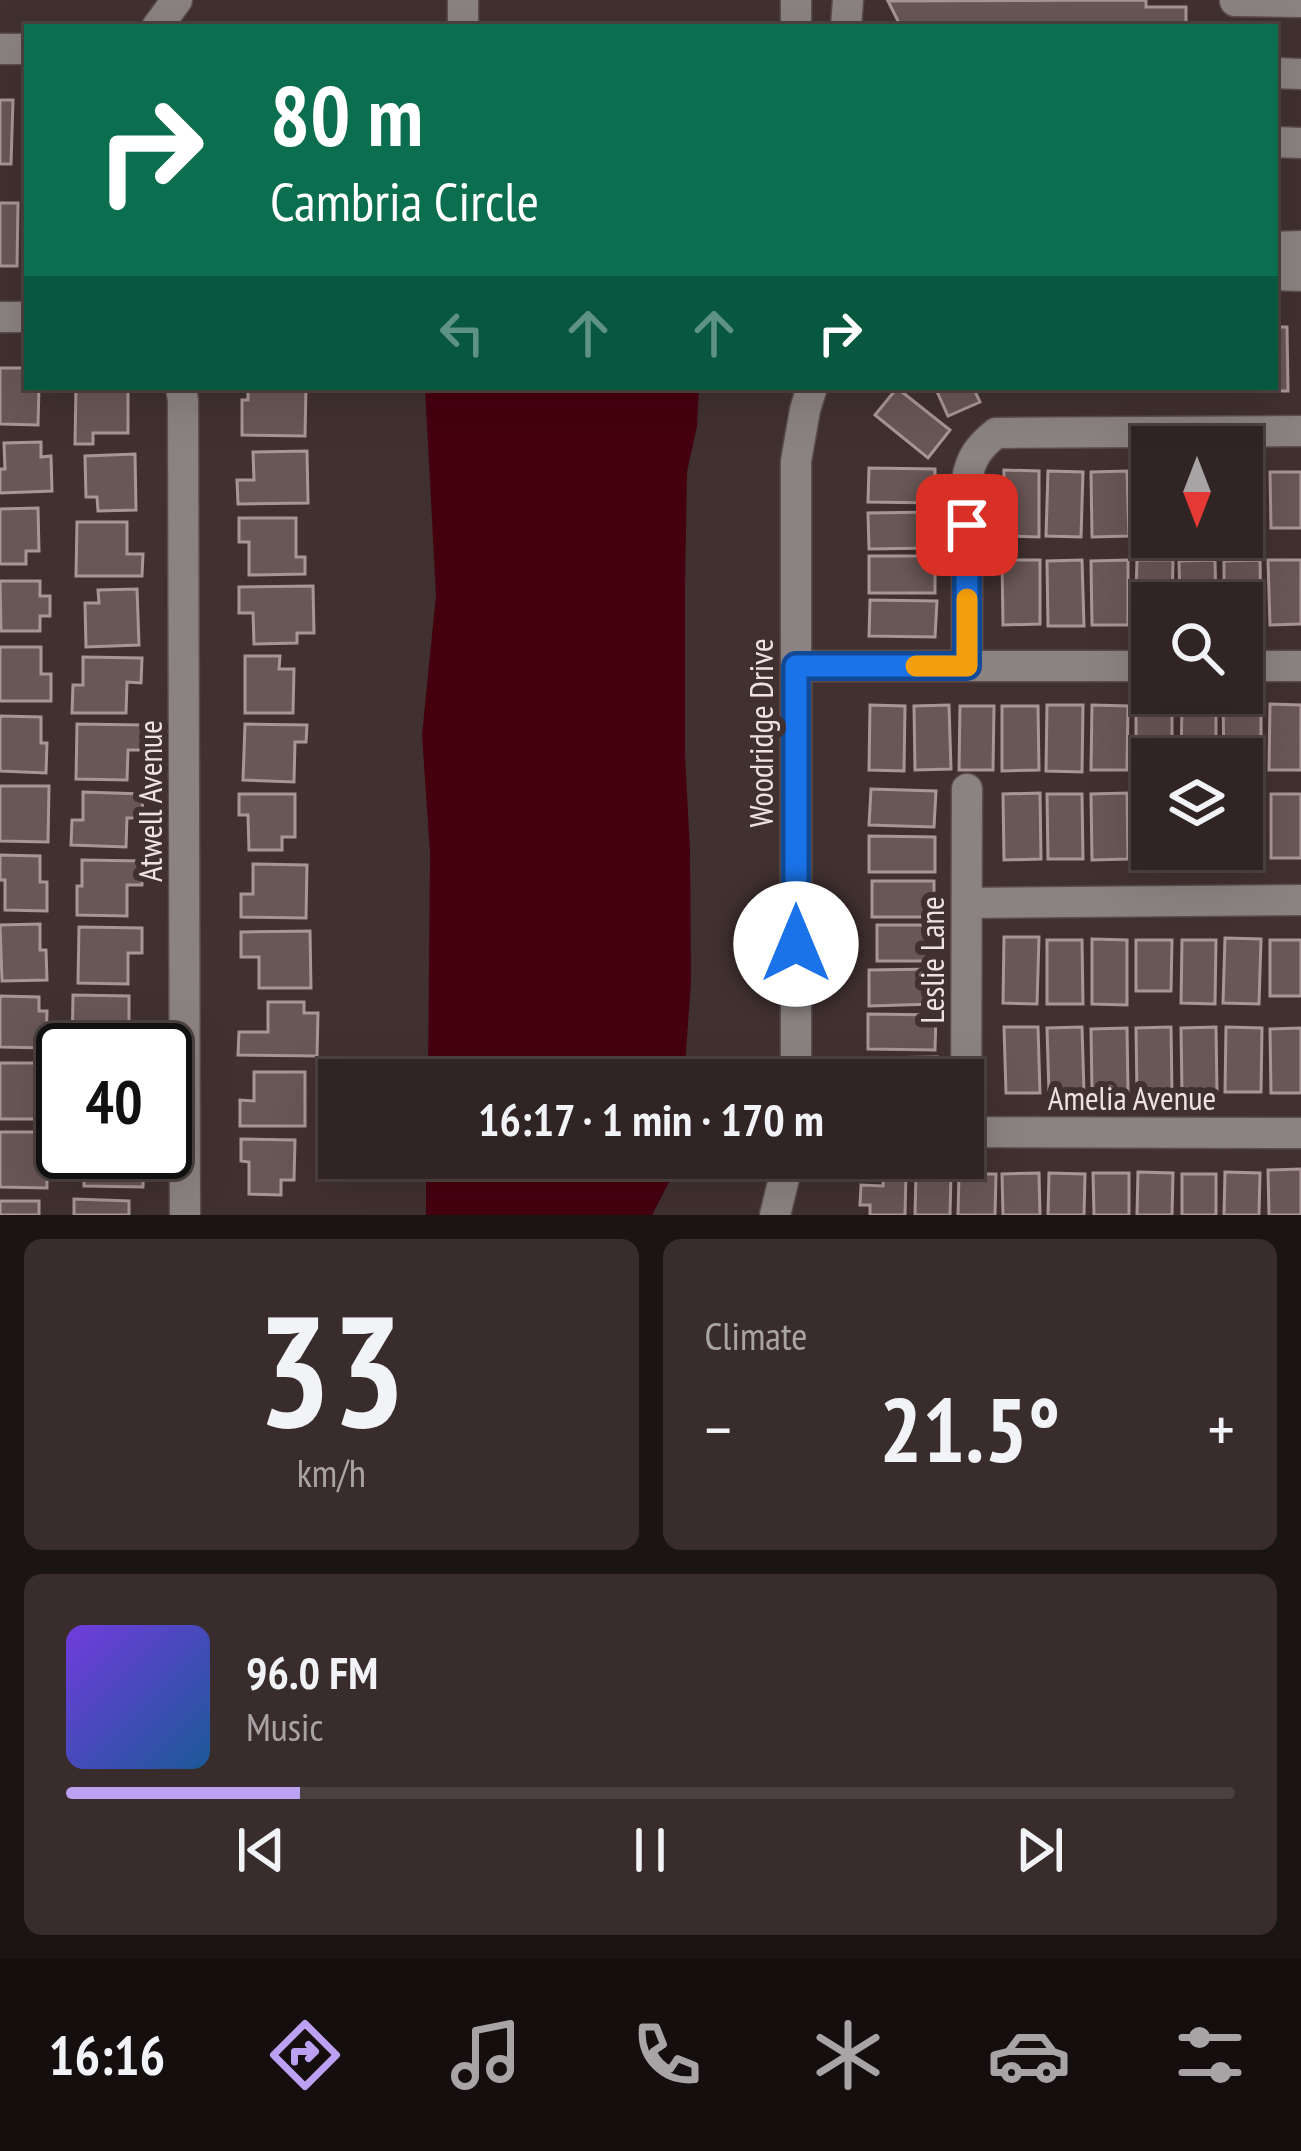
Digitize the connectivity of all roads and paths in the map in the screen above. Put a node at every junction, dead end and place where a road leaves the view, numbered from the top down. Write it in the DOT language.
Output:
graph roads {
  1 [pos="1235,0"];
  2 [pos="1301,2"];
  3 [pos="182,390"];
  4 [pos="811,390"];
  5 [pos="1301,431"];
  6 [pos="796,666"];
  7 [pos="967,666"];
  8 [pos="1131,666"];
  9 [pos="1263,666"];
  10 [pos="1301,666"];
  11 [pos="968,789"];
  12 [pos="1301,900"];
  13 [pos="967,903"];
  14 [pos="796,1059"];
  15 [pos="965,1059"];
  16 [pos="984,1132"];
  17 [pos="1301,1133"];
  18 [pos="784,1179"];
  19 [pos="185,1215"];
  20 [pos="775,1215"];
  1 -- 2 [label="street"];
  3 -- 19 [label="street, Atwell Avenue"];
  4 -- 6 [label="street, Woodridge Drive"];
  5 -- 7 [label="street"];
  6 -- 7 [label="street"];
  6 -- 14 [label="street, Woodridge Drive"];
  7 -- 8 [label="street"];
  9 -- 10 [label="street"];
  11 -- 13 [label="street, Leslie Lane"];
  12 -- 13 [label="street"];
  13 -- 15 [label="street, Leslie Lane"];
  16 -- 17 [label="street, Amelia Avenue"];
  18 -- 20 [label="street"];
}
